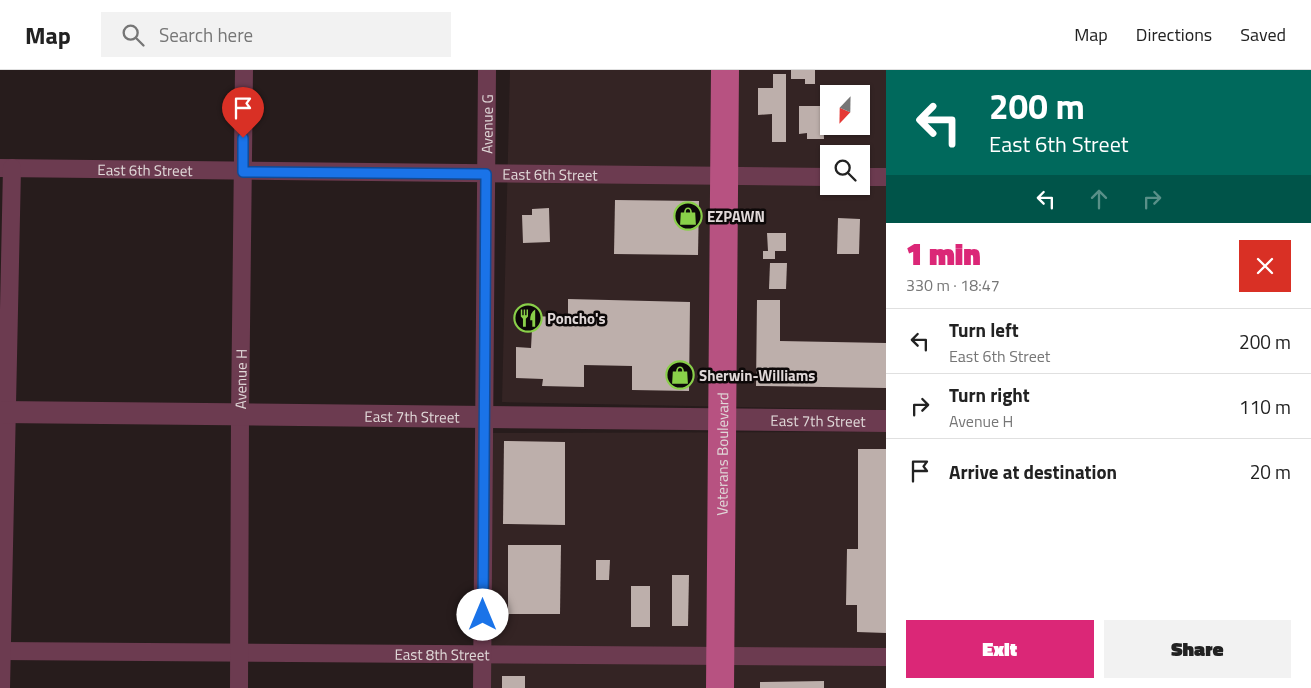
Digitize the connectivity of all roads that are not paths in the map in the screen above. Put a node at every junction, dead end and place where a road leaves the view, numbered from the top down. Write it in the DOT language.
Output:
graph roads {
  1 [pos="244,70"];
  2 [pos="487,70"];
  3 [pos="725,70"];
  4 [pos="6,168"];
  5 [pos="243,172"];
  6 [pos="486,174"];
  7 [pos="724,176"];
  8 [pos="820,177"];
  9 [pos="870,177"];
  10 [pos="886,177"];
  11 [pos="3,412"];
  12 [pos="240,414"];
  13 [pos="484,417"];
  14 [pos="722,419"];
  15 [pos="886,421"];
  16 [pos="1,651"];
  17 [pos="240,653"];
  18 [pos="482,654"];
  19 [pos="720,656"];
  20 [pos="886,657"];
  21 [pos="2,688"];
  22 [pos="239,688"];
  23 [pos="482,688"];
  24 [pos="720,688"];
  1 -- 5 [label="street, Avenue H"];
  2 -- 6 [label="street, Avenue G"];
  3 -- 7 [label="main road, Veterans Boulevard"];
  4 -- 5 [label="street, East 6th Street"];
  4 -- 11 [label="street"];
  5 -- 6 [label="street, East 6th Street"];
  5 -- 12 [label="street, Avenue H"];
  6 -- 7 [label="street, East 6th Street"];
  6 -- 13 [label="street, Avenue G"];
  7 -- 8 [label="street, East 6th Street"];
  7 -- 14 [label="main road, Veterans Boulevard"];
  9 -- 10 [label="street"];
  11 -- 12 [label="street, East 7th Street"];
  11 -- 16 [label="street"];
  12 -- 13 [label="street, East 7th Street"];
  12 -- 17 [label="street, Avenue H"];
  13 -- 14 [label="street, East 7th Street"];
  13 -- 18 [label="street, Avenue G"];
  14 -- 15 [label="street, East 7th Street"];
  14 -- 19 [label="main road, Veterans Boulevard"];
  16 -- 17 [label="street, East 8th Street"];
  16 -- 21 [label="street"];
  17 -- 18 [label="street, East 8th Street"];
  17 -- 22 [label="street, Avenue H"];
  18 -- 19 [label="street, East 8th Street"];
  18 -- 23 [label="street, Avenue G"];
  19 -- 20 [label="street, East 8th Street"];
  19 -- 24 [label="main road, Veterans Boulevard"];
}
